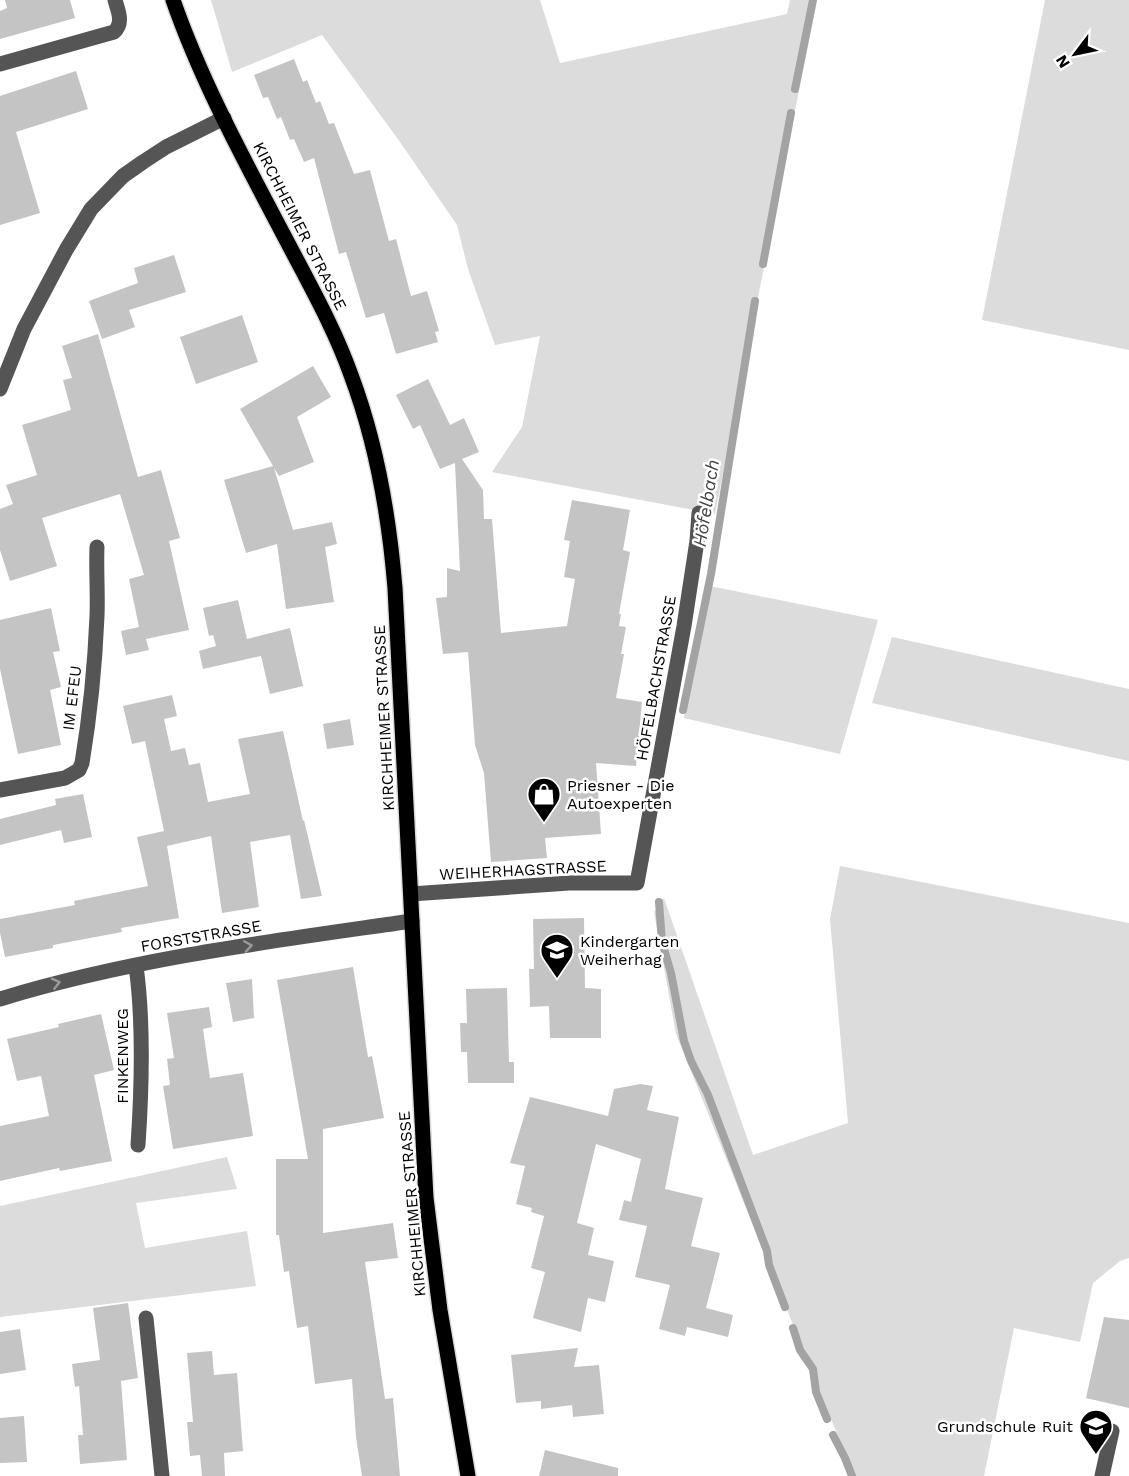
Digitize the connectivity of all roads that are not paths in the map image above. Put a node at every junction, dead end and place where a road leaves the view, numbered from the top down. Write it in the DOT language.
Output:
graph roads {
  1 [pos="115,0"];
  2 [pos="173,0"];
  3 [pos="0,64"];
  4 [pos="224,118"];
  5 [pos="0,389"];
  6 [pos="699,513"];
  7 [pos="98,547"];
  8 [pos="0,790"];
  9 [pos="637,883"];
  10 [pos="411,894"];
  11 [pos="412,921"];
  12 [pos="136,966"];
  13 [pos="0,999"];
  14 [pos="138,1145"];
  15 [pos="146,1318"];
  16 [pos="1112,1431"];
  17 [pos="162,1476"];
  18 [pos="468,1476"];
  19 [pos="1102,1476"];
  1 -- 3 [label="street"];
  2 -- 4 [label="main road, KIRCHHEIMER STRASSE"];
  4 -- 5 [label="street"];
  4 -- 10 [label="main road, KIRCHHEIMER STRASSE"];
  6 -- 9 [label="street, HÖFELBACHSTRASSE"];
  7 -- 8 [label="street, IM EFEU"];
  9 -- 10 [label="street, WEIHERHAGSTRASSE"];
  10 -- 11 [label="main road, KIRCHHEIMER STRASSE"];
  12 -- 11 [label="street, FORSTSTRASSE, one-way"];
  11 -- 18 [label="main road, KIRCHHEIMER STRASSE"];
  13 -- 12 [label="street, FORSTSTRASSE, one-way"];
  12 -- 14 [label="street, FINKENWEG"];
  15 -- 17 [label="street"];
  16 -- 19 [label="street"];
}
